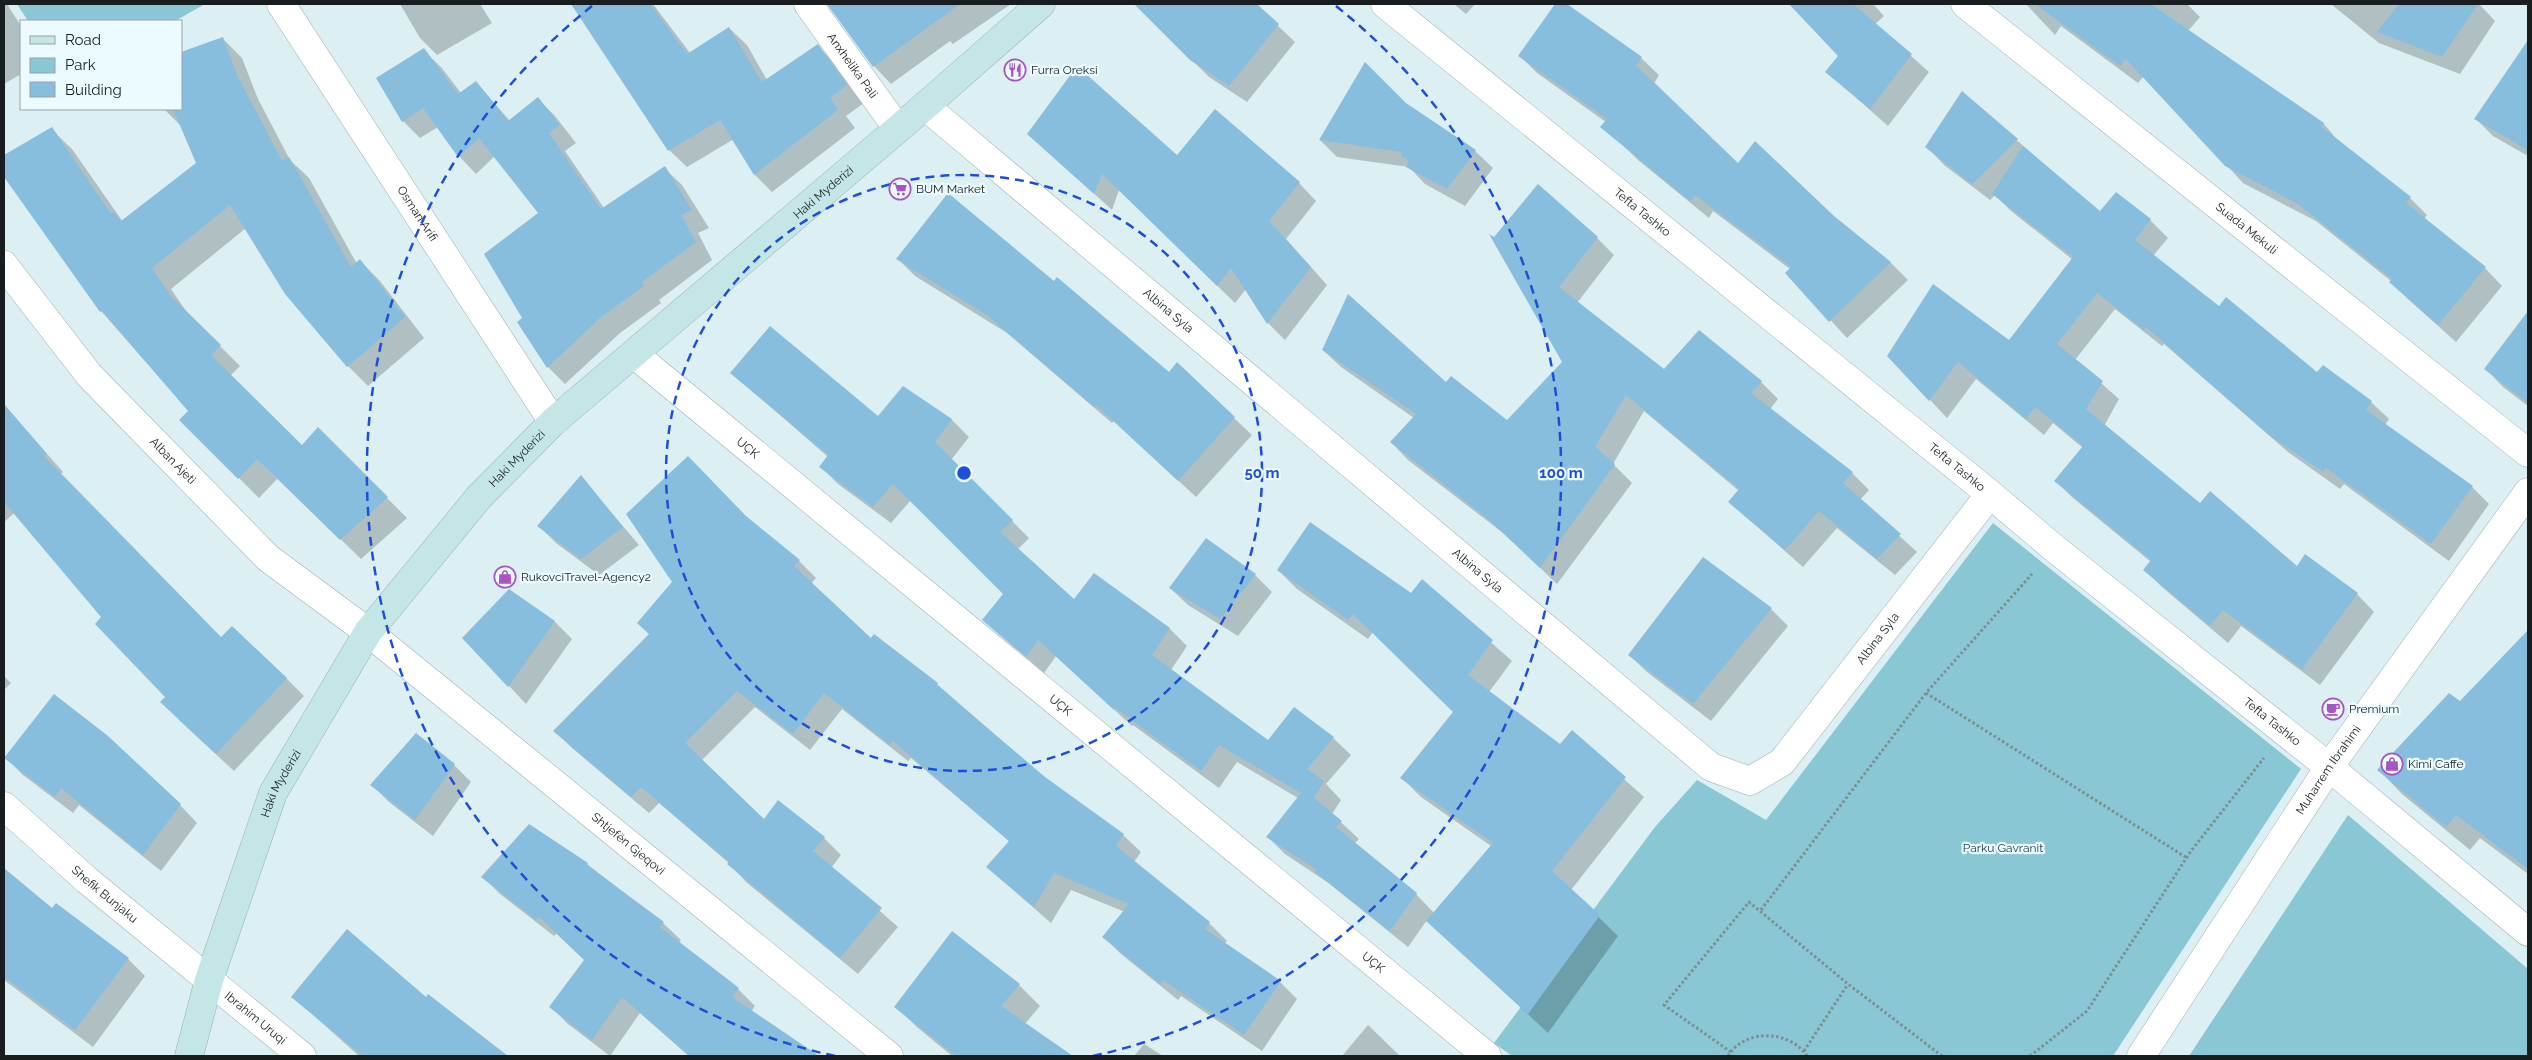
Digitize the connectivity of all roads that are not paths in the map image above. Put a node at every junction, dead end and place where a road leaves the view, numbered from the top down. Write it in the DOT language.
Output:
graph roads {
  1 [pos="281,4"];
  2 [pos="808,4"];
  3 [pos="1385,4"];
  4 [pos="1965,4"];
  5 [pos="1030,7"];
  6 [pos="925,106"];
  7 [pos="898,129"];
  8 [pos="4,265"];
  9 [pos="635,355"];
  10 [pos="554,422"];
  11 [pos="2528,453"];
  12 [pos="2528,492"];
  13 [pos="1990,494"];
  14 [pos="368,632"];
  15 [pos="2329,767"];
  16 [pos="4,806"];
  17 [pos="2528,932"];
  18 [pos="209,980"];
  19 [pos="189,1056"];
  20 [pos="302,1056"];
  21 [pos="890,1056"];
  22 [pos="1487,1056"];
  23 [pos="2141,1056"];
  1 -- 10 [label="street, Osman Arifi"];
  2 -- 7 [label="street, Anxhelika Pali"];
  3 -- 13 [label="street, Tefta Tashko"];
  4 -- 11 [label="street, Suada Mekuli"];
  5 -- 6 [label="street, Haki Myderizi"];
  6 -- 7 [label="street, Haki Myderizi"];
  6 -- 13 [label="street, Albina Syla"];
  7 -- 9 [label="street, Haki Myderizi"];
  8 -- 14 [label="street, Alban Ajeti"];
  9 -- 10 [label="street, Haki Myderizi"];
  9 -- 22 [label="street, UÇK"];
  10 -- 14 [label="street, Haki Myderizi"];
  12 -- 15 [label="street, Muharrem Ibrahimi"];
  13 -- 15 [label="street, Tefta Tashko"];
  14 -- 18 [label="street, Haki Myderizi"];
  14 -- 21 [label="street, Shtjefën Gjeqovi"];
  15 -- 17 [label="street, Tefta Tashko"];
  15 -- 23 [label="street, Muharrem Ibrahimi"];
  16 -- 18 [label="street, Shefik Bunjaku"];
  18 -- 19 [label="street, Haki Myderizi"];
  18 -- 20 [label="street, Ibrahim Uruqi"];
}
